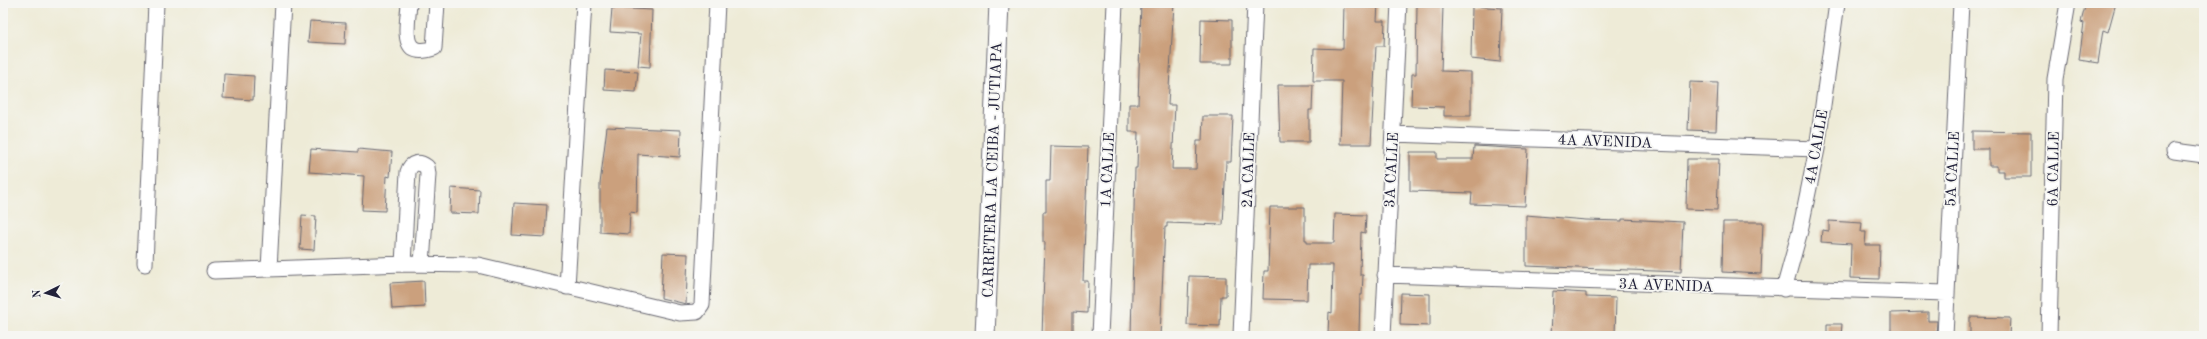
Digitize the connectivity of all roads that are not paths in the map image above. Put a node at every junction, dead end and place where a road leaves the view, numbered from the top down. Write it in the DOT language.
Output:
graph roads {
  1 [pos="156,3"];
  2 [pos="283,3"];
  3 [pos="409,3"];
  4 [pos="437,3"];
  5 [pos="584,3"];
  6 [pos="717,3"];
  7 [pos="999,3"];
  8 [pos="1115,3"];
  9 [pos="1255,3"];
  10 [pos="1399,3"];
  11 [pos="1837,3"];
  12 [pos="1961,3"];
  13 [pos="2068,3"];
  14 [pos="1393,134"];
  15 [pos="1817,149"];
  16 [pos="2174,151"];
  17 [pos="2204,155"];
  18 [pos="145,264"];
  19 [pos="403,264"];
  20 [pos="422,264"];
  21 [pos="269,269"];
  22 [pos="214,271"];
  23 [pos="1386,275"];
  24 [pos="567,287"];
  25 [pos="1784,288"];
  26 [pos="1946,293"];
  27 [pos="985,336"];
  28 [pos="1100,336"];
  29 [pos="1241,336"];
  30 [pos="1383,336"];
  31 [pos="1945,336"];
  32 [pos="2049,336"];
  1 -- 18 [label="street"];
  2 -- 21 [label="street"];
  3 -- 4 [label="street"];
  5 -- 24 [label="street"];
  6 -- 24 [label="street"];
  7 -- 27 [label="main road, CARRETERA LA CEIBA - JUTIAPA"];
  8 -- 28 [label="street, 1A CALLE"];
  9 -- 29 [label="street, 2A CALLE"];
  10 -- 14 [label="street, 3A CALLE"];
  11 -- 15 [label="street, 4A CALLE"];
  12 -- 26 [label="street, 5A CALLE"];
  13 -- 32 [label="street, 6A CALLE"];
  14 -- 15 [label="street, 4A AVENIDA"];
  14 -- 23 [label="street, 3A CALLE"];
  15 -- 25 [label="street, 4A CALLE"];
  16 -- 17 [label="street"];
  19 -- 20 [label="street"];
  19 -- 20 [label="street"];
  19 -- 21 [label="street"];
  20 -- 24 [label="street"];
  21 -- 22 [label="street"];
  23 -- 25 [label="street, 3A AVENIDA"];
  23 -- 30 [label="street, 3A CALLE"];
  25 -- 26 [label="street, 3A AVENIDA"];
  26 -- 31 [label="street, 5A CALLE"];
}
